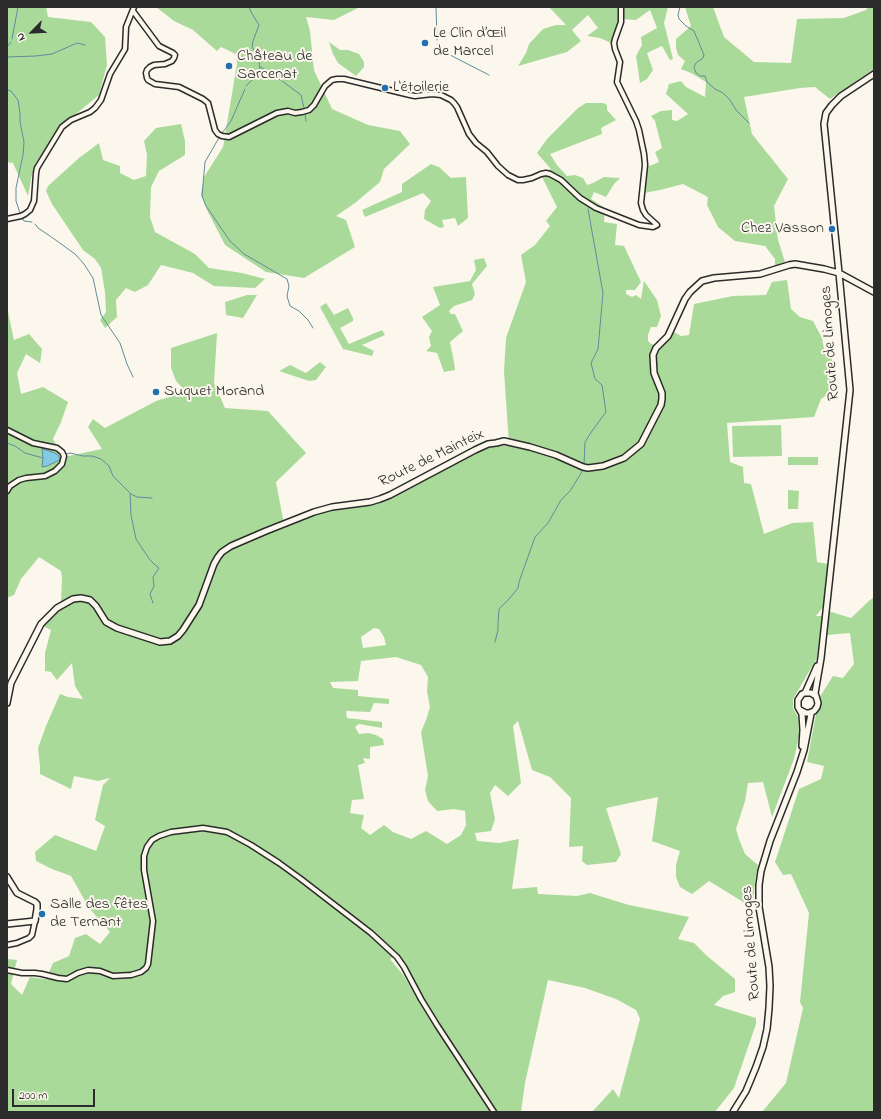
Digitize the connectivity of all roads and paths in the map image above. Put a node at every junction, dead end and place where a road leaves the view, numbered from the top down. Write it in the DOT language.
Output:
graph roads {
  1 [pos="621,7"];
  2 [pos="134,9"];
  3 [pos="874,74"];
  4 [pos="7,219"];
  5 [pos="839,273"];
  6 [pos="874,292"];
  7 [pos="7,430"];
  8 [pos="7,491"];
  9 [pos="820,658"];
  10 [pos="805,693"];
  11 [pos="816,696"];
  12 [pos="7,702"];
  13 [pos="800,710"];
  14 [pos="812,712"];
  15 [pos="801,758"];
  16 [pos="7,878"];
  17 [pos="35,921"];
  18 [pos="7,924"];
  19 [pos="7,945"];
  20 [pos="7,970"];
  21 [pos="749,1082"];
  22 [pos="494,1112"];
  23 [pos="729,1112"];
  24 [pos="733,1112"];
  1 -- 2 [label="street"];
  2 -- 4 [label="street"];
  3 -- 5 [label="main road, Route de Limoges"];
  5 -- 6 [label="main road"];
  5 -- 9 [label="main road, Route de Limoges"];
  5 -- 12 [label="main road, Route de Mainteix"];
  7 -- 8 [label="street"];
  9 -- 10 [label="main road, Route de Limoges"];
  9 -- 11 [label="main road, Route de Limoges"];
  10 -- 11 [label="main road"];
  10 -- 13 [label="main road"];
  11 -- 14 [label="main road"];
  13 -- 14 [label="main road"];
  13 -- 15 [label="main road, Route de Limoges"];
  14 -- 15 [label="main road, Route de Limoges"];
  15 -- 21 [label="main road, Route de Limoges"];
  16 -- 17 [label="main road"];
  17 -- 18 [label="main road"];
  17 -- 19 [label="street"];
  20 -- 22 [label="street"];
  21 -- 23 [label="main road, Route de Limoges"];
  21 -- 24 [label="main road, Route de Limoges"];
}
